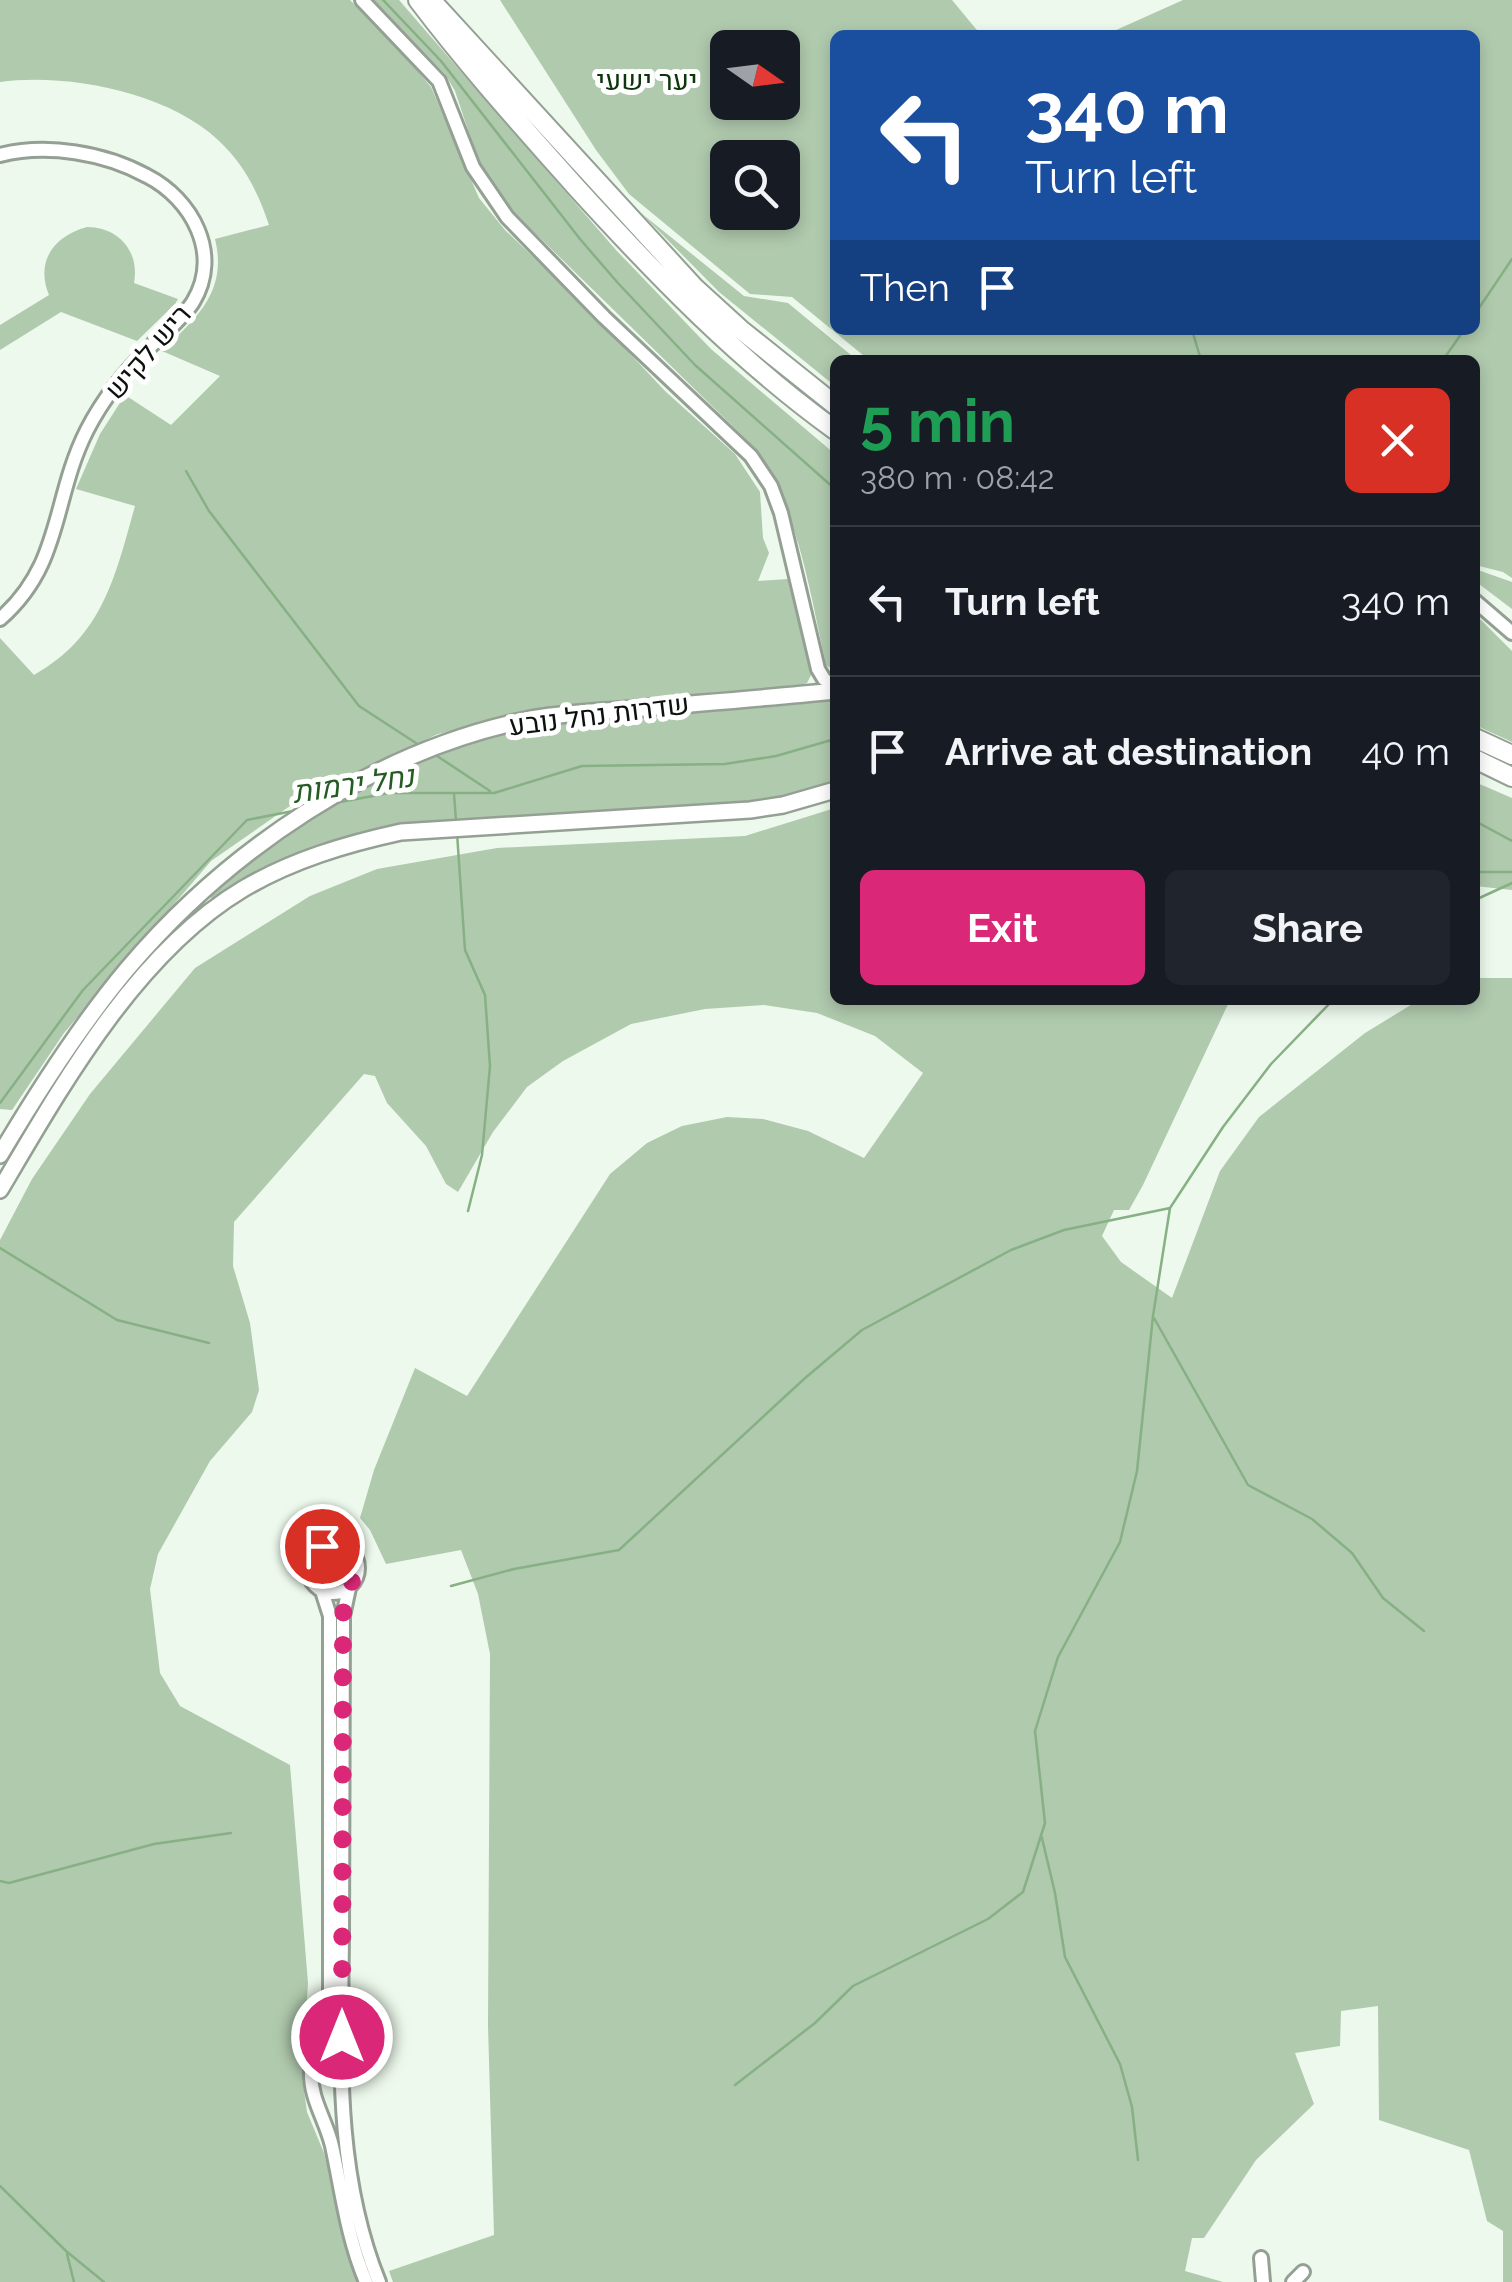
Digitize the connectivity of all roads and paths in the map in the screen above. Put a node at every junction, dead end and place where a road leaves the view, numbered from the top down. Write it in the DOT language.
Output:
graph roads {
  1 [pos="362,0"];
  2 [pos="418,0"];
  3 [pos="431,0"];
  4 [pos="0,154"];
  5 [pos="830,401"];
  6 [pos="830,426"];
  7 [pos="1480,605"];
  8 [pos="0,619"];
  9 [pos="1512,634"];
  10 [pos="818,669"];
  11 [pos="830,684"];
  12 [pos="830,690"];
  13 [pos="801,694"];
  14 [pos="1480,740"];
  15 [pos="1512,755"];
  16 [pos="1480,761"];
  17 [pos="1512,777"];
  18 [pos="830,791"];
  19 [pos="0,1155"];
  20 [pos="0,1190"];
  21 [pos="348,1588"];
  22 [pos="322,1591"];
  23 [pos="1261,2258"];
  24 [pos="366,2282"];
  25 [pos="379,2282"];
  26 [pos="1262,2282"];
  1 -- 10 [label="street"];
  2 -- 6 [label="highway"];
  3 -- 5 [label="highway"];
  4 -- 8 [label="street, ריש לקיש"];
  7 -- 9 [label="street"];
  10 -- 11 [label="street"];
  10 -- 13 [label="street"];
  12 -- 13 [label="main road, שדרות נחל נובע"];
  13 -- 19 [label="main road, שדרות נחל נובע"];
  14 -- 15 [label="highway"];
  16 -- 17 [label="highway"];
  18 -- 20 [label="main road"];
  21 -- 22 [label="street"];
  21 -- 22 [label="street"];
  21 -- 25 [label="street"];
  22 -- 24 [label="street"];
  23 -- 26 [label="street"];
}
